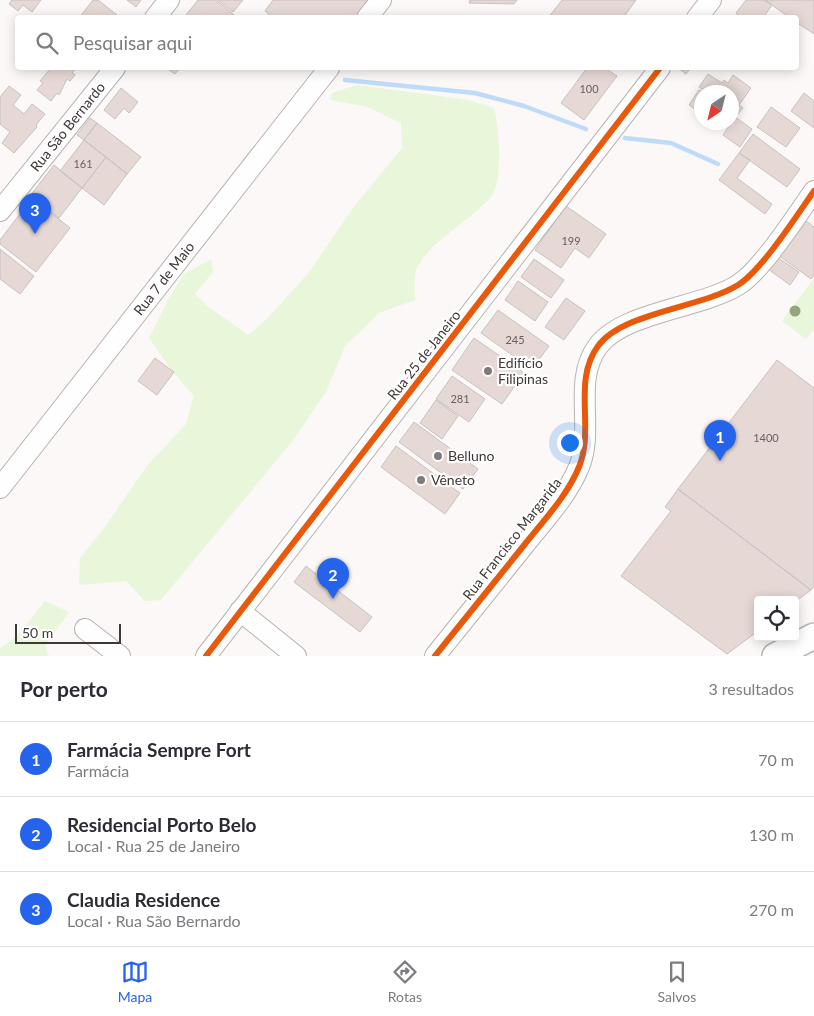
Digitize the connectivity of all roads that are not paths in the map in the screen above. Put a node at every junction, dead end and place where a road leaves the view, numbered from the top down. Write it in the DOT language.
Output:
graph roads {
  1 [pos="169,0"];
  2 [pos="381,0"];
  3 [pos="711,0"];
  4 [pos="157,15"];
  5 [pos="370,15"];
  6 [pos="700,15"];
  7 [pos="113,70"];
  8 [pos="322,70"];
  9 [pos="658,70"];
  10 [pos="814,191"];
  11 [pos="0,211"];
  12 [pos="0,488"];
  13 [pos="240,611"];
  14 [pos="85,629"];
  15 [pos="814,636"];
  16 [pos="120,656"];
  17 [pos="206,656"];
  18 [pos="296,656"];
  19 [pos="435,656"];
  20 [pos="775,656"];
  1 -- 4 [label="street"];
  2 -- 5 [label="street"];
  3 -- 6 [label="street"];
  7 -- 11 [label="street, Rua São Bernardo"];
  8 -- 12 [label="street, Rua 7 de Maio"];
  9 -- 13 [label="street, Rua 25 de Janeiro"];
  10 -- 19 [label="street, Rua Francisco Margarida"];
  13 -- 17 [label="street, Rua 25 de Janeiro"];
  13 -- 18 [label="street"];
  14 -- 16 [label="street"];
  15 -- 20 [label="main road"];
}
